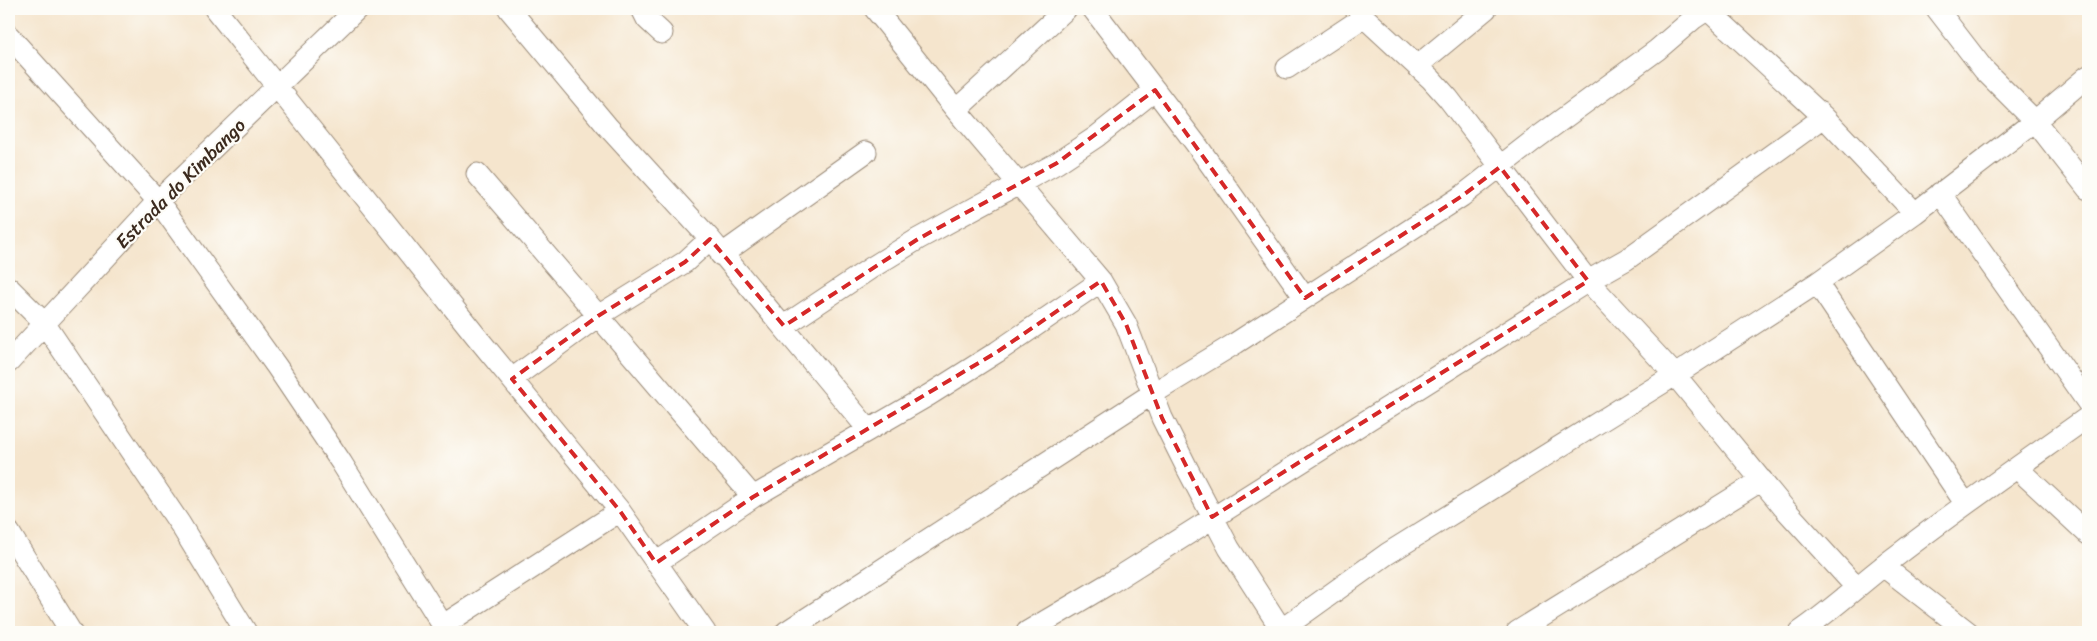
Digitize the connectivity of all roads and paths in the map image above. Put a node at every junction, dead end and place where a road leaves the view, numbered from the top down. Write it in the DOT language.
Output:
graph roads {
  1 [pos="214,9"];
  2 [pos="357,9"];
  3 [pos="509,9"];
  4 [pos="642,9"];
  5 [pos="875,9"];
  6 [pos="1066,9"];
  7 [pos="1093,9"];
  8 [pos="1708,9"];
  9 [pos="1484,10"];
  10 [pos="1942,11"];
  11 [pos="1361,13"];
  12 [pos="662,33"];
  13 [pos="9,36"];
  14 [pos="1417,66"];
  15 [pos="1287,68"];
  16 [pos="2088,76"];
  17 [pos="277,87"];
  18 [pos="1155,90"];
  19 [pos="956,110"];
  20 [pos="1824,117"];
  21 [pos="2035,121"];
  22 [pos="866,152"];
  23 [pos="1500,167"];
  24 [pos="477,174"];
  25 [pos="1019,183"];
  26 [pos="2088,189"];
  27 [pos="1940,193"];
  28 [pos="158,201"];
  29 [pos="1915,213"];
  30 [pos="716,247"];
  31 [pos="1588,280"];
  32 [pos="1101,281"];
  33 [pos="1817,283"];
  34 [pos="9,288"];
  35 [pos="1305,298"];
  36 [pos="598,316"];
  37 [pos="44,323"];
  38 [pos="784,326"];
  39 [pos="9,362"];
  40 [pos="1675,375"];
  41 [pos="512,380"];
  42 [pos="1152,394"];
  43 [pos="2088,403"];
  44 [pos="2088,418"];
  45 [pos="868,429"];
  46 [pos="2017,468"];
  47 [pos="1762,480"];
  48 [pos="753,497"];
  49 [pos="1966,503"];
  50 [pos="620,511"];
  51 [pos="1212,517"];
  52 [pos="9,532"];
  53 [pos="2088,534"];
  54 [pos="656,562"];
  55 [pos="1883,566"];
  56 [pos="1856,587"];
  57 [pos="1836,607"];
  58 [pos="444,629"];
  59 [pos="69,632"];
  60 [pos="246,632"];
  61 [pos="705,632"];
  62 [pos="786,632"];
  63 [pos="1027,632"];
  64 [pos="1281,632"];
  65 [pos="1518,632"];
  66 [pos="1800,632"];
  67 [pos="1830,632"];
  68 [pos="1968,632"];
  1 -- 17 [label="street"];
  2 -- 17 [label="street, Estrada do Kimbango"];
  3 -- 30 [label="street"];
  4 -- 12 [label="street"];
  5 -- 19 [label="street"];
  6 -- 19 [label="street"];
  7 -- 18 [label="street"];
  8 -- 20 [label="street"];
  8 -- 23 [label="street"];
  9 -- 14 [label="street"];
  10 -- 21 [label="street"];
  11 -- 14 [label="street"];
  11 -- 15 [label="street"];
  13 -- 28 [label="street"];
  14 -- 23 [label="street"];
  16 -- 21 [label="street"];
  17 -- 28 [label="street, Estrada do Kimbango"];
  17 -- 41 [label="street"];
  18 -- 25 [label="street"];
  18 -- 35 [label="street"];
  19 -- 25 [label="street"];
  20 -- 29 [label="street"];
  20 -- 31 [label="street"];
  21 -- 26 [label="street"];
  21 -- 27 [label="street"];
  22 -- 30 [label="street"];
  23 -- 31 [label="street"];
  23 -- 35 [label="street"];
  24 -- 36 [label="street"];
  25 -- 32 [label="street"];
  25 -- 38 [label="street"];
  27 -- 29 [label="street"];
  27 -- 43 [label="street"];
  28 -- 37 [label="street, Estrada do Kimbango"];
  28 -- 58 [label="street"];
  29 -- 33 [label="street"];
  30 -- 36 [label="street"];
  30 -- 38 [label="street"];
  31 -- 40 [label="street"];
  31 -- 51 [label="street"];
  32 -- 42 [label="street"];
  32 -- 45 [label="street"];
  33 -- 40 [label="street"];
  33 -- 49 [label="street"];
  34 -- 37 [label="street"];
  35 -- 42 [label="street"];
  36 -- 41 [label="street"];
  36 -- 48 [label="street"];
  37 -- 39 [label="street, Estrada do Kimbango"];
  37 -- 60 [label="street"];
  38 -- 45 [label="street"];
  40 -- 47 [label="street"];
  40 -- 64 [label="street"];
  41 -- 50 [label="street"];
  42 -- 51 [label="street"];
  42 -- 62 [label="street"];
  44 -- 46 [label="street"];
  45 -- 48 [label="street"];
  46 -- 49 [label="street"];
  46 -- 53 [label="street"];
  47 -- 56 [label="street"];
  47 -- 65 [label="street"];
  48 -- 54 [label="street"];
  49 -- 55 [label="street"];
  50 -- 54 [label="street"];
  50 -- 58 [label="street"];
  51 -- 63 [label="street"];
  51 -- 64 [label="street"];
  52 -- 59 [label="street"];
  54 -- 61 [label="street"];
  55 -- 56 [label="street"];
  55 -- 68 [label="street"];
  56 -- 57 [label="street"];
  57 -- 66 [label="street"];
  57 -- 67 [label="street"];
}
